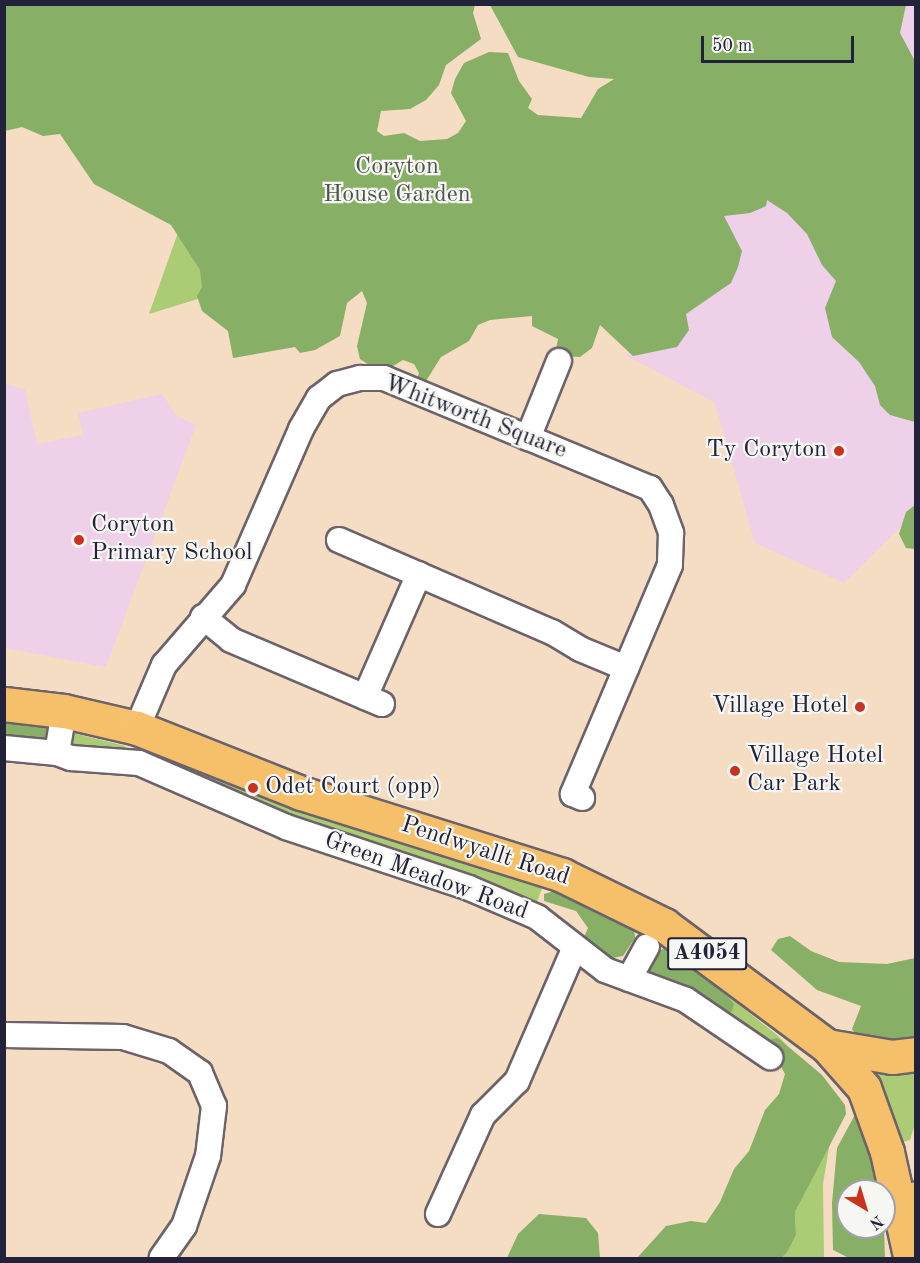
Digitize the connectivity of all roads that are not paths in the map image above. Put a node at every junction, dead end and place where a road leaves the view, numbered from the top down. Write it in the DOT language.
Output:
graph roads {
  1 [pos="560,361"];
  2 [pos="528,438"];
  3 [pos="339,540"];
  4 [pos="419,574"];
  5 [pos="203,617"];
  6 [pos="626,668"];
  7 [pos="4,704"];
  8 [pos="64,711"];
  9 [pos="137,728"];
  10 [pos="4,748"];
  11 [pos="57,753"];
  12 [pos="582,798"];
  13 [pos="647,947"];
  14 [pos="574,949"];
  15 [pos="629,979"];
  16 [pos="4,1035"];
  17 [pos="827,1046"];
  18 [pos="915,1054"];
  19 [pos="770,1057"];
  20 [pos="915,1198"];
  21 [pos="438,1214"];
  22 [pos="910,1255"];
  23 [pos="162,1258"];
  1 -- 2 [label="street"];
  2 -- 5 [label="street, Whitworth Square"];
  2 -- 6 [label="street, Whitworth Square"];
  3 -- 4 [label="street"];
  4 -- 5 [label="street"];
  4 -- 6 [label="street"];
  5 -- 9 [label="street, Whitworth Square"];
  6 -- 12 [label="street, Whitworth Square"];
  7 -- 8 [label="main road, Pendwyallt Road / A4054"];
  8 -- 9 [label="main road, Pendwyallt Road / A4054"];
  8 -- 11 [label="street"];
  9 -- 17 [label="main road, Pendwyallt Road / A4054"];
  10 -- 11 [label="street, Green Meadow Road"];
  11 -- 14 [label="street, Green Meadow Road"];
  13 -- 15 [label="street"];
  14 -- 15 [label="street, Green Meadow Road"];
  14 -- 21 [label="street"];
  15 -- 19 [label="street, Green Meadow Road"];
  16 -- 23 [label="street"];
  17 -- 18 [label="main road, Pendwyallt Road / A4054"];
  17 -- 22 [label="main road, Pendwyallt Road / A4054"];
  20 -- 22 [label="main road"];
}
